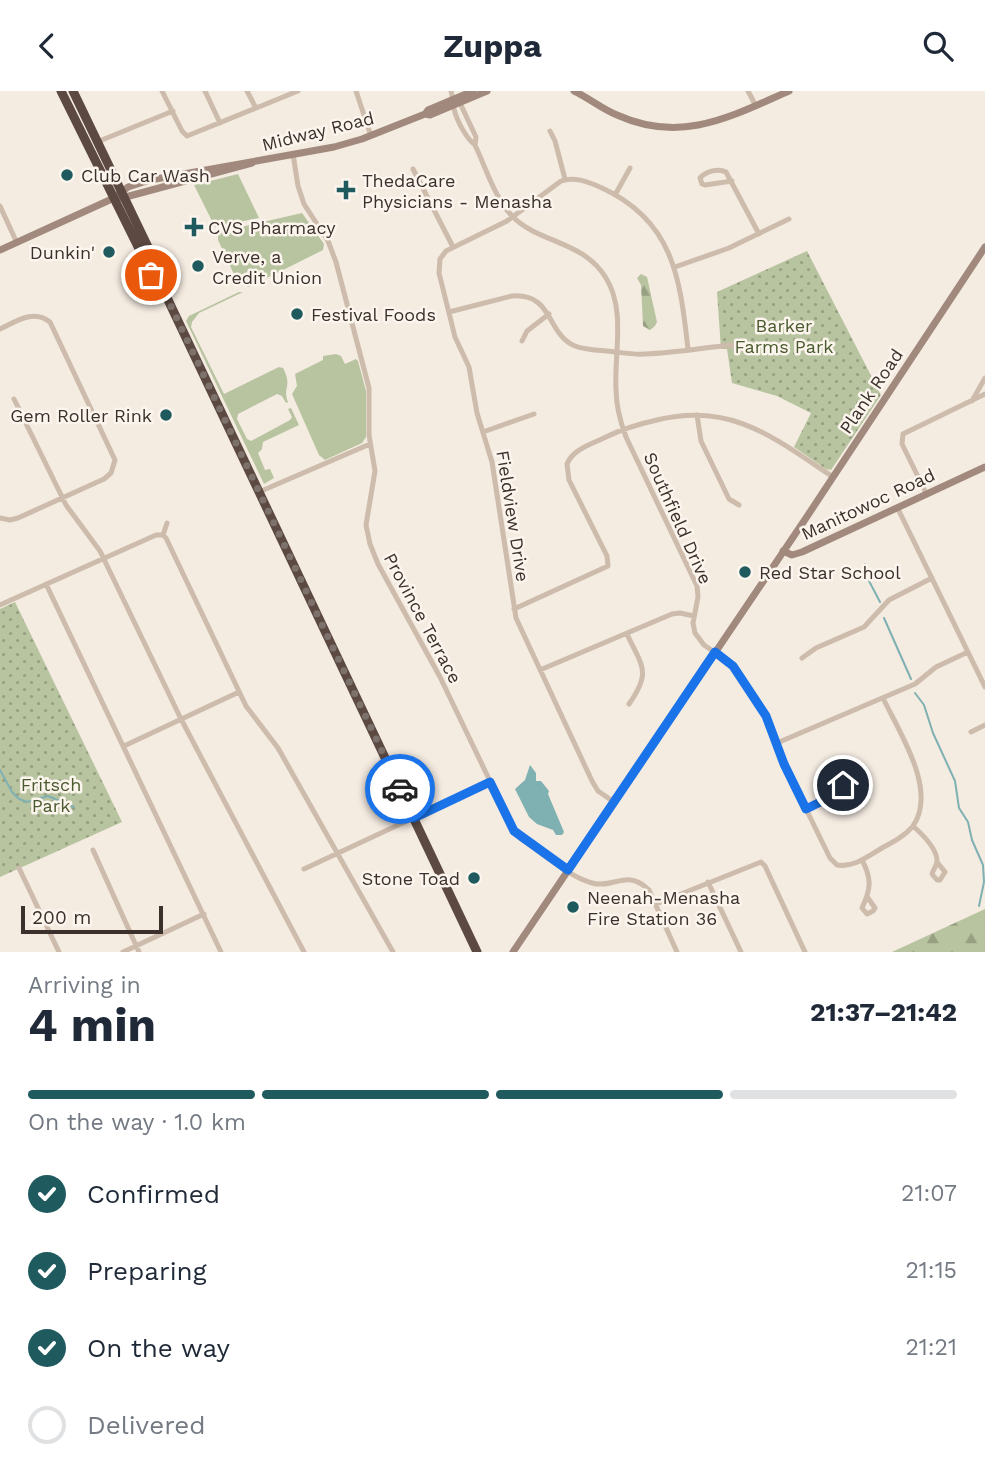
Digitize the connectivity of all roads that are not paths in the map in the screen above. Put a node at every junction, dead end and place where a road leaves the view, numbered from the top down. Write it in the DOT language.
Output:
graph roads {
  1 [pos="61,91"];
  2 [pos="73,91"];
  3 [pos="162,91"];
  4 [pos="205,91"];
  5 [pos="247,91"];
  6 [pos="298,91"];
  7 [pos="356,91"];
  8 [pos="473,91"];
  9 [pos="487,91"];
  10 [pos="574,91"];
  11 [pos="748,91"];
  12 [pos="789,91"];
  13 [pos="454,100"];
  14 [pos="756,106"];
  15 [pos="256,108"];
  16 [pos="173,111"];
  17 [pos="220,123"];
  18 [pos="550,131"];
  19 [pos="372,136"];
  20 [pos="97,142"];
  21 [pos="293,154"];
  22 [pos="630,168"];
  23 [pos="413,169"];
  24 [pos="565,179"];
  25 [pos="732,181"];
  26 [pos="120,195"];
  27 [pos="615,195"];
  28 [pos="0,206"];
  29 [pos="513,216"];
  30 [pos="789,219"];
  31 [pos="759,233"];
  32 [pos="17,243"];
  33 [pos="453,247"];
  34 [pos="985,247"];
  35 [pos="0,250"];
  36 [pos="675,267"];
  37 [pos="449,312"];
  38 [pos="549,314"];
  39 [pos="0,329"];
  40 [pos="522,341"];
  41 [pos="688,349"];
  42 [pos="741,350"];
  43 [pos="616,352"];
  44 [pos="985,378"];
  45 [pos="985,394"];
  46 [pos="14,399"];
  47 [pos="972,401"];
  48 [pos="534,414"];
  49 [pos="697,415"];
  50 [pos="623,429"];
  51 [pos="483,432"];
  52 [pos="370,444"];
  53 [pos="985,467"];
  54 [pos="833,477"];
  55 [pos="259,492"];
  56 [pos="927,495"];
  57 [pos="62,499"];
  58 [pos="739,505"];
  59 [pos="898,509"];
  60 [pos="0,518"];
  61 [pos="167,523"];
  62 [pos="163,535"];
  63 [pos="783,551"];
  64 [pos="104,558"];
  65 [pos="932,578"];
  66 [pos="46,584"];
  67 [pos="0,605"];
  68 [pos="514,609"];
  69 [pos="694,616"];
  70 [pos="627,633"];
  71 [pos="715,652"];
  72 [pos="968,652"];
  73 [pos="802,658"];
  74 [pos="540,670"];
  75 [pos="985,687"];
  76 [pos="239,692"];
  77 [pos="883,698"];
  78 [pos="629,704"];
  79 [pos="181,719"];
  80 [pos="985,725"];
  81 [pos="971,732"];
  82 [pos="777,743"];
  83 [pos="124,745"];
  84 [pos="490,782"];
  85 [pos="841,792"];
  86 [pos="614,802"];
  87 [pos="806,809"];
  88 [pos="414,818"];
  89 [pos="913,825"];
  90 [pos="93,850"];
  91 [pos="338,853"];
  92 [pos="862,860"];
  93 [pos="937,862"];
  94 [pos="19,868"];
  95 [pos="304,869"];
  96 [pos="568,870"];
  97 [pos="708,882"];
  98 [pos="868,898"];
  99 [pos="656,904"];
  100 [pos="204,915"];
  101 [pos="138,949"];
  102 [pos="59,952"];
  103 [pos="123,952"];
  104 [pos="221,952"];
  105 [pos="304,952"];
  106 [pos="393,952"];
  107 [pos="477,952"];
  108 [pos="513,952"];
  109 [pos="677,952"];
  110 [pos="741,952"];
  111 [pos="805,952"];
  1 -- 26 [label="highway"];
  2 -- 20 [label="highway"];
  3 -- 16 [label="street"];
  4 -- 17 [label="street"];
  5 -- 15 [label="street"];
  6 -- 15 [label="street"];
  7 -- 19 [label="street"];
  8 -- 13 [label="street, Midway Road"];
  9 -- 13 [label="street, Midway Road"];
  10 -- 14 [label="street"];
  11 -- 14 [label="street"];
  12 -- 14 [label="street"];
  13 -- 19 [label="street, Midway Road"];
  13 -- 29 [label="street, Southfield Drive"];
  15 -- 17 [label="street"];
  16 -- 17 [label="street"];
  16 -- 20 [label="street"];
  18 -- 24 [label="street"];
  19 -- 21 [label="street, Midway Road"];
  20 -- 26 [label="highway"];
  21 -- 26 [label="street, Midway Road"];
  21 -- 52 [label="street, Province Terrace"];
  22 -- 27 [label="street"];
  23 -- 33 [label="street"];
  24 -- 27 [label="street"];
  24 -- 29 [label="street"];
  25 -- 25 [label="street"];
  25 -- 31 [label="street"];
  26 -- 32 [label="street, Midway Road"];
  26 -- 55 [label="highway"];
  27 -- 36 [label="street"];
  28 -- 32 [label="street"];
  29 -- 33 [label="street"];
  29 -- 43 [label="street, Southfield Drive"];
  30 -- 31 [label="street"];
  31 -- 36 [label="street"];
  32 -- 35 [label="street, Midway Road"];
  33 -- 37 [label="street, Fieldview Drive"];
  34 -- 54 [label="street, Plank Road"];
  36 -- 41 [label="street"];
  37 -- 38 [label="street"];
  37 -- 51 [label="street, Fieldview Drive"];
  38 -- 40 [label="street"];
  38 -- 43 [label="street"];
  39 -- 57 [label="street"];
  41 -- 42 [label="street"];
  41 -- 43 [label="street"];
  43 -- 50 [label="street, Southfield Drive"];
  44 -- 47 [label="street"];
  45 -- 47 [label="street"];
  46 -- 57 [label="street"];
  47 -- 56 [label="street"];
  48 -- 51 [label="street"];
  49 -- 50 [label="street"];
  49 -- 54 [label="street"];
  49 -- 58 [label="street"];
  50 -- 68 [label="street"];
  50 -- 69 [label="street, Southfield Drive"];
  51 -- 68 [label="street, Fieldview Drive"];
  52 -- 55 [label="street"];
  52 -- 84 [label="street, Province Terrace"];
  53 -- 56 [label="street, Manitowoc Road"];
  54 -- 63 [label="street, Plank Road"];
  55 -- 88 [label="highway"];
  56 -- 59 [label="street, Manitowoc Road"];
  57 -- 60 [label="street"];
  57 -- 64 [label="street"];
  59 -- 63 [label="street, Manitowoc Road"];
  59 -- 65 [label="street"];
  61 -- 62 [label="street"];
  62 -- 64 [label="street"];
  62 -- 76 [label="street"];
  63 -- 71 [label="street, Manitowoc Road"];
  64 -- 66 [label="street"];
  64 -- 79 [label="street"];
  65 -- 72 [label="street"];
  65 -- 73 [label="street"];
  66 -- 67 [label="street"];
  66 -- 83 [label="street"];
  68 -- 74 [label="street, Fieldview Drive"];
  69 -- 70 [label="street"];
  69 -- 71 [label="street, Southfield Drive"];
  70 -- 74 [label="street"];
  70 -- 78 [label="street"];
  71 -- 82 [label="street, Southfield Drive"];
  71 -- 86 [label="street, Manitowoc Road"];
  72 -- 75 [label="street"];
  72 -- 77 [label="street"];
  74 -- 86 [label="street, Fieldview Drive"];
  76 -- 79 [label="street"];
  76 -- 91 [label="street"];
  77 -- 82 [label="street"];
  77 -- 89 [label="street"];
  79 -- 83 [label="street"];
  79 -- 105 [label="street"];
  80 -- 81 [label="street"];
  82 -- 87 [label="street, Southfield Drive"];
  83 -- 100 [label="street"];
  84 -- 88 [label="street"];
  84 -- 96 [label="street, Province Terrace"];
  85 -- 87 [label="street"];
  86 -- 96 [label="street, Manitowoc Road"];
  87 -- 92 [label="street, Southfield Drive"];
  88 -- 91 [label="street"];
  88 -- 107 [label="highway"];
  89 -- 92 [label="street"];
  89 -- 93 [label="street"];
  90 -- 101 [label="street"];
  91 -- 95 [label="street"];
  91 -- 106 [label="street"];
  92 -- 98 [label="street"];
  94 -- 102 [label="street"];
  96 -- 99 [label="street, Province Terrace"];
  96 -- 108 [label="street, Manitowoc Road"];
  97 -- 99 [label="street"];
  97 -- 110 [label="street"];
  97 -- 111 [label="street"];
  99 -- 109 [label="street, Province Terrace"];
  100 -- 101 [label="street"];
  100 -- 104 [label="street"];
  101 -- 103 [label="street"];
}
